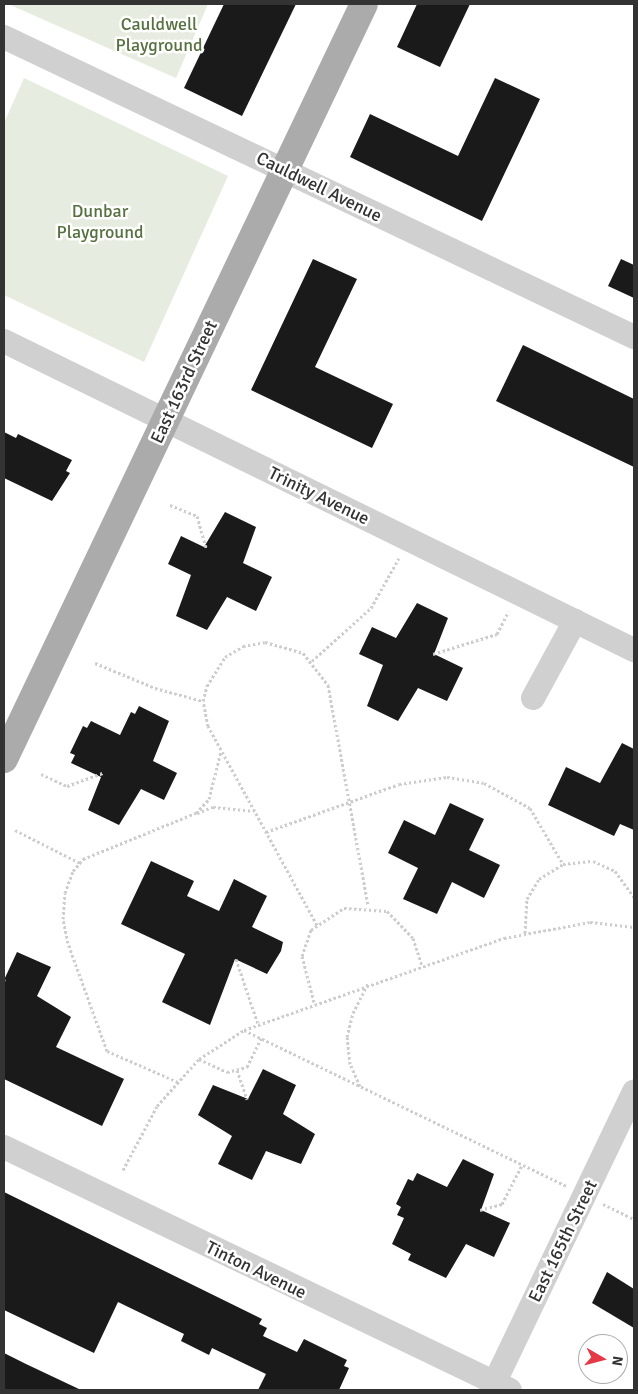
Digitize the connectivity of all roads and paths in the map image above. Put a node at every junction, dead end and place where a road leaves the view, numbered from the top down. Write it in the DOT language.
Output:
graph roads {
  1 [pos="364,4"];
  2 [pos="4,37"];
  3 [pos="285,170"];
  4 [pos="634,337"];
  5 [pos="4,341"];
  6 [pos="165,420"];
  7 [pos="170,505"];
  8 [pos="408,539"];
  9 [pos="206,548"];
  10 [pos="517,592"];
  11 [pos="575,621"];
  12 [pos="634,650"];
  13 [pos="433,654"];
  14 [pos="312,661"];
  15 [pos="95,662"];
  16 [pos="533,698"];
  17 [pos="203,701"];
  18 [pos="221,751"];
  19 [pos="4,759"];
  20 [pos="103,773"];
  21 [pos="41,774"];
  22 [pos="349,802"];
  23 [pos="254,811"];
  24 [pos="196,813"];
  25 [pos="14,830"];
  26 [pos="266,832"];
  27 [pos="80,863"];
  28 [pos="563,864"];
  29 [pos="634,897"];
  30 [pos="368,906"];
  31 [pos="317,925"];
  32 [pos="634,927"];
  33 [pos="525,933"];
  34 [pos="236,959"];
  35 [pos="422,965"];
  36 [pos="369,984"];
  37 [pos="314,1002"];
  38 [pos="258,1024"];
  39 [pos="244,1030"];
  40 [pos="261,1038"];
  41 [pos="199,1059"];
  42 [pos="237,1070"];
  43 [pos="178,1082"];
  44 [pos="360,1086"];
  45 [pos="634,1091"];
  46 [pos="248,1099"];
  47 [pos="4,1147"];
  48 [pos="522,1165"];
  49 [pos="123,1170"];
  50 [pos="585,1195"];
  51 [pos="480,1210"];
  52 [pos="634,1219"];
  53 [pos="499,1388"];
  1 -- 3 [label="main road, East 163rd Street"];
  2 -- 3 [label="street, Cauldwell Avenue"];
  3 -- 4 [label="street, Cauldwell Avenue"];
  3 -- 6 [label="main road, East 163rd Street"];
  5 -- 6 [label="street, Trinity Avenue"];
  6 -- 8 [label="street, Trinity Avenue"];
  6 -- 19 [label="main road, East 163rd Street"];
  7 -- 9 [label="path"];
  8 -- 10 [label="street, Trinity Avenue"];
  8 -- 14 [label="path"];
  10 -- 11 [label="street, Trinity Avenue"];
  10 -- 13 [label="path"];
  11 -- 12 [label="street, Trinity Avenue"];
  11 -- 16 [label="street"];
  14 -- 17 [label="path"];
  14 -- 22 [label="path"];
  15 -- 17 [label="path"];
  17 -- 18 [label="path"];
  18 -- 23 [label="path"];
  18 -- 24 [label="path"];
  20 -- 21 [label="path"];
  22 -- 26 [label="path"];
  22 -- 28 [label="path"];
  22 -- 30 [label="path"];
  23 -- 24 [label="path"];
  23 -- 26 [label="path"];
  24 -- 27 [label="path"];
  25 -- 27 [label="path"];
  26 -- 31 [label="path"];
  27 -- 43 [label="path"];
  28 -- 29 [label="path"];
  28 -- 33 [label="path"];
  30 -- 31 [label="path"];
  30 -- 35 [label="path"];
  31 -- 37 [label="path"];
  32 -- 33 [label="path"];
  33 -- 35 [label="path"];
  34 -- 38 [label="path"];
  35 -- 36 [label="path"];
  36 -- 37 [label="path"];
  36 -- 44 [label="path"];
  37 -- 38 [label="path"];
  38 -- 39 [label="path"];
  39 -- 40 [label="path"];
  39 -- 41 [label="path"];
  40 -- 42 [label="path"];
  40 -- 44 [label="path"];
  41 -- 42 [label="path"];
  41 -- 43 [label="path"];
  42 -- 46 [label="path"];
  43 -- 49 [label="path"];
  44 -- 48 [label="path"];
  45 -- 50 [label="street, East 165th Street"];
  47 -- 53 [label="street, Tinton Avenue"];
  48 -- 50 [label="path"];
  48 -- 51 [label="path"];
  50 -- 52 [label="path"];
  50 -- 53 [label="street, East 165th Street"];
}
